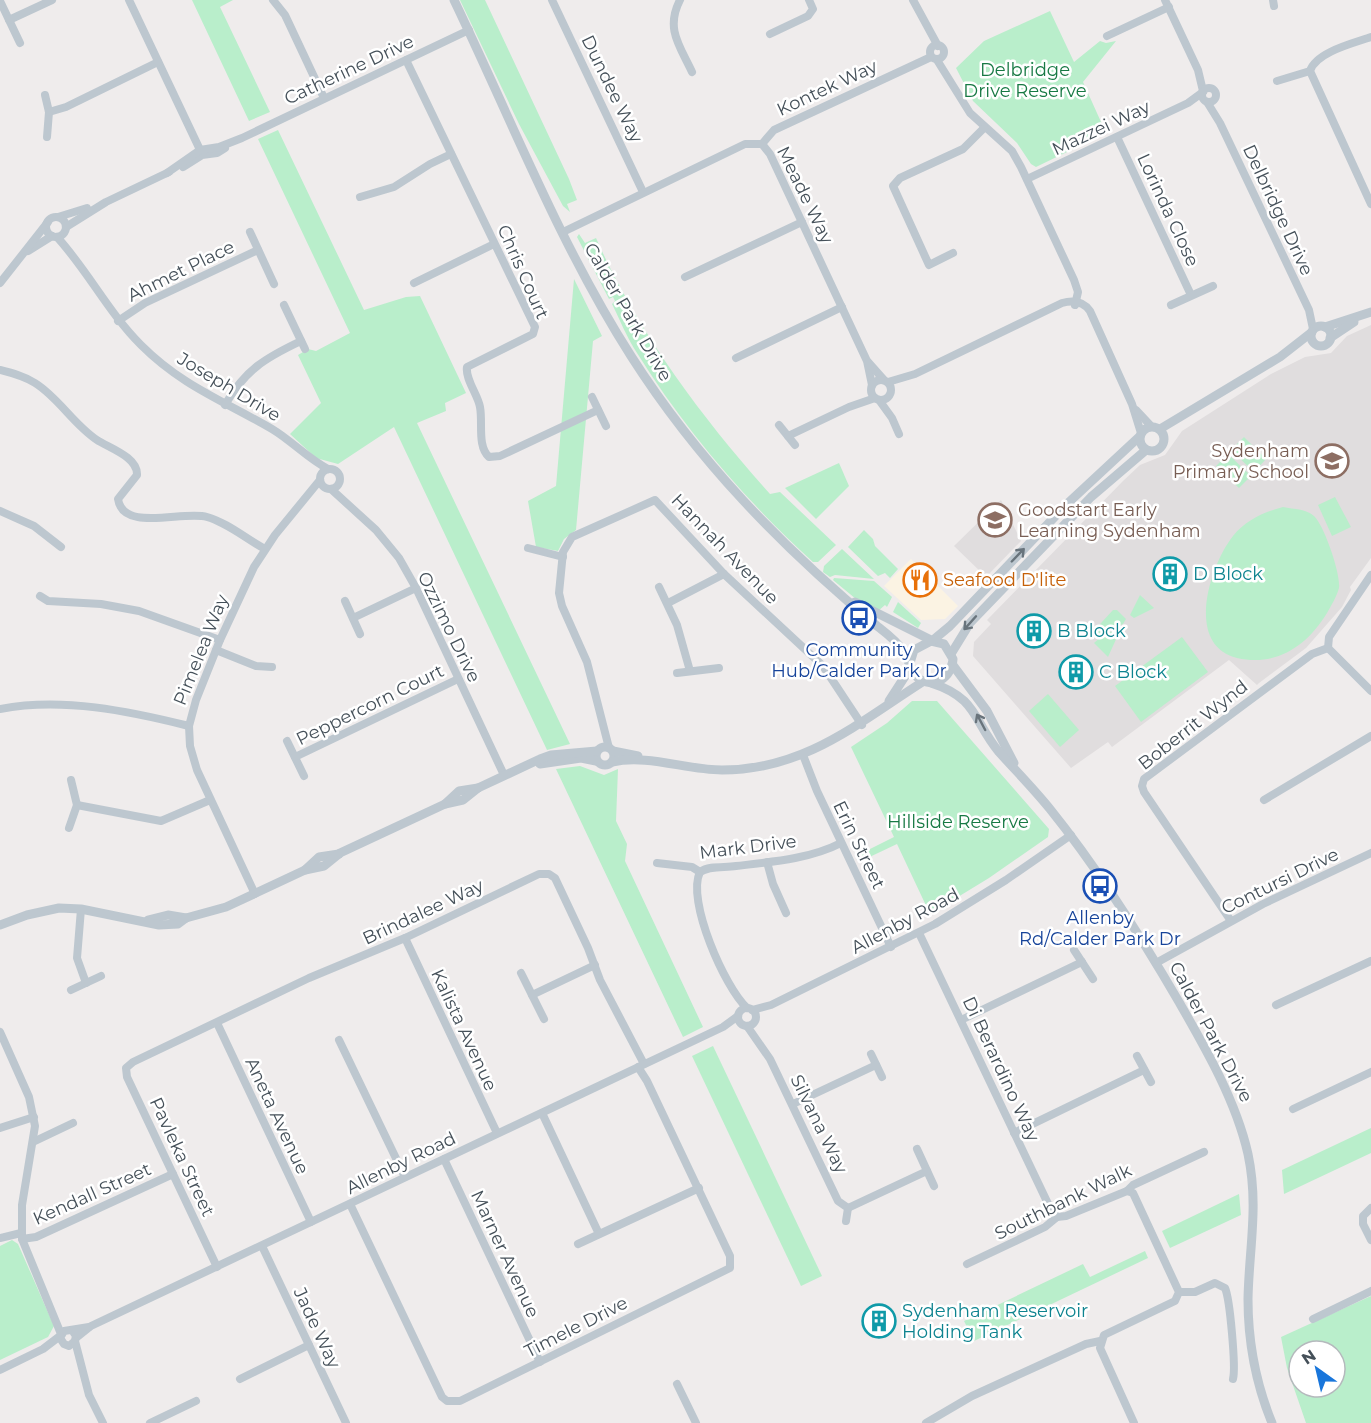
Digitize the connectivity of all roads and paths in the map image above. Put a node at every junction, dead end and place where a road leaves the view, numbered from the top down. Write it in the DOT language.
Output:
graph roads {
  1 [pos="52,0"];
  2 [pos="129,0"];
  3 [pos="273,0"];
  4 [pos="454,0"];
  5 [pos="552,0"];
  6 [pos="680,0"];
  7 [pos="809,0"];
  8 [pos="913,0"];
  9 [pos="0,1"];
  10 [pos="1167,4"];
  11 [pos="9,20"];
  12 [pos="469,30"];
  13 [pos="770,34"];
  14 [pos="1107,36"];
  15 [pos="1371,37"];
  16 [pos="20,43"];
  17 [pos="935,52"];
  18 [pos="406,60"];
  19 [pos="158,62"];
  20 [pos="1198,70"];
  21 [pos="1310,71"];
  22 [pos="692,72"];
  23 [pos="1277,81"];
  24 [pos="1213,89"];
  25 [pos="45,95"];
  26 [pos="1205,96"];
  27 [pos="1216,98"];
  28 [pos="324,99"];
  29 [pos="49,112"];
  30 [pos="1221,123"];
  31 [pos="984,128"];
  32 [pos="46,137"];
  33 [pos="1117,137"];
  34 [pos="762,144"];
  35 [pos="201,153"];
  36 [pos="451,154"];
  37 [pos="1027,178"];
  38 [pos="644,192"];
  39 [pos="360,197"];
  40 [pos="106,202"];
  41 [pos="1371,204"];
  42 [pos="58,218"];
  43 [pos="48,222"];
  44 [pos="802,222"];
  45 [pos="250,232"];
  46 [pos="563,232"];
  47 [pos="60,233"];
  48 [pos="494,244"];
  49 [pos="258,250"];
  50 [pos="953,253"];
  51 [pos="16,262"];
  52 [pos="685,277"];
  53 [pos="0,281"];
  54 [pos="414,283"];
  55 [pos="274,284"];
  56 [pos="1213,286"];
  57 [pos="1191,295"];
  58 [pos="1075,304"];
  59 [pos="284,305"];
  60 [pos="1171,305"];
  61 [pos="842,307"];
  62 [pos="1371,312"];
  63 [pos="1361,317"];
  64 [pos="118,321"];
  65 [pos="1318,329"];
  66 [pos="1330,338"];
  67 [pos="301,341"];
  68 [pos="1316,345"];
  69 [pos="305,349"];
  70 [pos="1280,357"];
  71 [pos="736,358"];
  72 [pos="867,361"];
  73 [pos="1,370"];
  74 [pos="915,374"];
  75 [pos="886,381"];
  76 [pos="872,387"];
  77 [pos="891,393"];
  78 [pos="592,397"];
  79 [pos="877,399"];
  80 [pos="1132,404"];
  81 [pos="225,405"];
  82 [pos="849,406"];
  83 [pos="598,410"];
  84 [pos="892,418"];
  85 [pos="779,425"];
  86 [pos="606,426"];
  87 [pos="1158,431"];
  88 [pos="899,434"];
  89 [pos="1140,435"];
  90 [pos="788,436"];
  91 [pos="795,445"];
  92 [pos="1146,450"];
  93 [pos="308,459"];
  94 [pos="328,469"];
  95 [pos="320,479"];
  96 [pos="339,484"];
  97 [pos="328,489"];
  98 [pos="308,497"];
  99 [pos="349,504"];
  100 [pos="0,511"];
  101 [pos="1036,535"];
  102 [pos="1046,544"];
  103 [pos="61,547"];
  104 [pos="528,548"];
  105 [pos="264,550"];
  106 [pos="563,557"];
  107 [pos="724,574"];
  108 [pos="1371,574"];
  109 [pos="988,586"];
  110 [pos="659,587"];
  111 [pos="416,588"];
  112 [pos="840,595"];
  113 [pos="996,595"];
  114 [pos="40,597"];
  115 [pos="345,601"];
  116 [pos="668,603"];
  117 [pos="353,618"];
  118 [pos="360,634"];
  119 [pos="220,640"];
  120 [pos="932,641"];
  121 [pos="1328,648"];
  122 [pos="216,650"];
  123 [pos="952,659"];
  124 [pos="911,665"];
  125 [pos="272,667"];
  126 [pos="719,668"];
  127 [pos="690,671"];
  128 [pos="676,673"];
  129 [pos="458,679"];
  130 [pos="926,682"];
  131 [pos="1371,691"];
  132 [pos="884,708"];
  133 [pos="0,709"];
  134 [pos="864,723"];
  135 [pos="189,726"];
  136 [pos="1371,736"];
  137 [pos="287,741"];
  138 [pos="605,749"];
  139 [pos="803,755"];
  140 [pos="295,757"];
  141 [pos="596,761"];
  142 [pos="612,762"];
  143 [pos="660,763"];
  144 [pos="523,766"];
  145 [pos="1017,768"];
  146 [pos="504,775"];
  147 [pos="304,776"];
  148 [pos="71,780"];
  149 [pos="210,800"];
  150 [pos="1264,800"];
  151 [pos="77,806"];
  152 [pos="69,828"];
  153 [pos="1069,833"];
  154 [pos="841,843"];
  155 [pos="1371,853"];
  156 [pos="767,862"];
  157 [pos="657,863"];
  158 [pos="700,872"];
  159 [pos="255,894"];
  160 [pos="81,909"];
  161 [pos="786,913"];
  162 [pos="1231,921"];
  163 [pos="0,925"];
  164 [pos="919,933"];
  165 [pos="405,938"];
  166 [pos="891,947"];
  167 [pos="1074,950"];
  168 [pos="1371,961"];
  169 [pos="1082,962"];
  170 [pos="595,965"];
  171 [pos="1157,965"];
  172 [pos="521,973"];
  173 [pos="101,976"];
  174 [pos="1093,980"];
  175 [pos="86,983"];
  176 [pos="71,990"];
  177 [pos="532,995"];
  178 [pos="1276,1005"];
  179 [pos="747,1017"];
  180 [pos="543,1019"];
  181 [pos="961,1020"];
  182 [pos="217,1023"];
  183 [pos="0,1032"];
  184 [pos="339,1040"];
  185 [pos="871,1054"];
  186 [pos="1137,1056"];
  187 [pos="133,1062"];
  188 [pos="641,1065"];
  189 [pos="876,1065"];
  190 [pos="1144,1070"];
  191 [pos="1371,1072"];
  192 [pos="882,1077"];
  193 [pos="1151,1082"];
  194 [pos="793,1104"];
  195 [pos="1293,1109"];
  196 [pos="542,1113"];
  197 [pos="34,1117"];
  198 [pos="73,1123"];
  199 [pos="0,1128"];
  200 [pos="1014,1133"];
  201 [pos="497,1134"];
  202 [pos="33,1142"];
  203 [pos="917,1149"];
  204 [pos="1204,1152"];
  205 [pos="444,1159"];
  206 [pos="927,1171"];
  207 [pos="173,1174"];
  208 [pos="405,1177"];
  209 [pos="934,1186"];
  210 [pos="699,1188"];
  211 [pos="1127,1191"];
  212 [pos="350,1204"];
  213 [pos="848,1208"];
  214 [pos="1371,1208"];
  215 [pos="1058,1217"];
  216 [pos="846,1221"];
  217 [pos="311,1222"];
  218 [pos="599,1234"];
  219 [pos="21,1236"];
  220 [pos="0,1238"];
  221 [pos="1371,1240"];
  222 [pos="578,1244"];
  223 [pos="262,1246"];
  224 [pos="967,1264"];
  225 [pos="217,1267"];
  226 [pos="1371,1291"];
  227 [pos="1179,1292"];
  228 [pos="1313,1319"];
  229 [pos="69,1335"];
  230 [pos="1100,1341"];
  231 [pos="65,1345"];
  232 [pos="309,1345"];
  233 [pos="43,1349"];
  234 [pos="79,1362"];
  235 [pos="540,1362"];
  236 [pos="0,1370"];
  237 [pos="240,1379"];
  238 [pos="1233,1379"];
  239 [pos="677,1384"];
  240 [pos="196,1401"];
  241 [pos="103,1423"];
  242 [pos="150,1423"];
  243 [pos="346,1423"];
  244 [pos="696,1423"];
  245 [pos="926,1423"];
  246 [pos="1134,1423"];
  247 [pos="1272,1423"];
  1 -- 11 [label="street"];
  2 -- 19 [label="street"];
  3 -- 28 [label="street"];
  4 -- 12 [label="street, Calder Park Drive"];
  5 -- 38 [label="street, Dundee Way"];
  6 -- 22 [label="street"];
  7 -- 13 [label="street"];
  8 -- 17 [label="street"];
  9 -- 11 [label="street"];
  10 -- 14 [label="street"];
  10 -- 20 [label="street, Delbridge Drive"];
  11 -- 16 [label="street"];
  12 -- 18 [label="street, Catherine Drive"];
  12 -- 46 [label="street, Calder Park Drive"];
  15 -- 21 [label="street"];
  17 -- 31 [label="street"];
  17 -- 34 [label="street, Kontek Way"];
  18 -- 28 [label="street, Catherine Drive"];
  18 -- 36 [label="street, Chris Court"];
  19 -- 29 [label="street"];
  19 -- 35 [label="street"];
  20 -- 24 [label="street, Delbridge Drive"];
  20 -- 26 [label="street, Delbridge Drive"];
  21 -- 23 [label="street"];
  21 -- 41 [label="street"];
  24 -- 26 [label="street"];
  24 -- 27 [label="street, Delbridge Drive"];
  25 -- 29 [label="street"];
  26 -- 27 [label="street"];
  26 -- 30 [label="street, Delbridge Drive"];
  26 -- 33 [label="street, Mazzei Way"];
  27 -- 30 [label="street, Delbridge Drive"];
  28 -- 35 [label="street, Catherine Drive"];
  29 -- 32 [label="street"];
  30 -- 65 [label="street, Delbridge Drive"];
  31 -- 37 [label="street"];
  31 -- 50 [label="street"];
  33 -- 37 [label="street, Mazzei Way"];
  33 -- 57 [label="street, Lorinda Close"];
  34 -- 38 [label="street, Meade Way"];
  34 -- 44 [label="street, Meade Way"];
  35 -- 40 [label="street, Catherine Drive"];
  36 -- 39 [label="street"];
  36 -- 48 [label="street, Chris Court"];
  37 -- 58 [label="street"];
  38 -- 46 [label="street, Meade Way"];
  40 -- 42 [label="street, Catherine Drive"];
  40 -- 47 [label="street, Catherine Drive"];
  42 -- 43 [label="street, Catherine Drive"];
  42 -- 47 [label="street"];
  43 -- 47 [label="street"];
  43 -- 51 [label="street, Catherine Drive"];
  44 -- 52 [label="street"];
  44 -- 61 [label="street, Meade Way"];
  45 -- 49 [label="street, Ahmet Place"];
  46 -- 112 [label="street, Calder Park Drive"];
  47 -- 51 [label="street, Catherine Drive"];
  47 -- 64 [label="street, Joseph Drive"];
  48 -- 54 [label="street"];
  48 -- 83 [label="street, Chris Court"];
  49 -- 55 [label="street, Ahmet Place"];
  49 -- 64 [label="street, Ahmet Place"];
  51 -- 53 [label="street, Catherine Drive"];
  56 -- 57 [label="street, Lorinda Close"];
  57 -- 60 [label="street, Lorinda Close"];
  58 -- 74 [label="street"];
  58 -- 80 [label="street"];
  59 -- 67 [label="street"];
  61 -- 71 [label="street"];
  61 -- 72 [label="street, Meade Way"];
  62 -- 63 [label="street"];
  63 -- 65 [label="street"];
  63 -- 66 [label="street"];
  64 -- 81 [label="street, Joseph Drive"];
  65 -- 66 [label="street"];
  65 -- 68 [label="street"];
  65 -- 70 [label="street"];
  66 -- 68 [label="street"];
  67 -- 69 [label="street"];
  67 -- 81 [label="street"];
  68 -- 70 [label="street"];
  70 -- 87 [label="street"];
  72 -- 75 [label="street, Meade Way"];
  72 -- 76 [label="street, Meade Way"];
  73 -- 105 [label="street"];
  74 -- 75 [label="street"];
  74 -- 77 [label="street"];
  75 -- 76 [label="street"];
  75 -- 77 [label="street, Meade Way"];
  76 -- 79 [label="street, Meade Way"];
  76 -- 82 [label="street"];
  77 -- 79 [label="street"];
  77 -- 84 [label="street"];
  78 -- 83 [label="street"];
  79 -- 82 [label="street"];
  79 -- 84 [label="street, Meade Way"];
  80 -- 87 [label="street"];
  80 -- 89 [label="street"];
  81 -- 93 [label="street, Joseph Drive"];
  82 -- 90 [label="street"];
  83 -- 86 [label="street"];
  84 -- 88 [label="street"];
  85 -- 90 [label="street"];
  87 -- 89 [label="street"];
  87 -- 92 [label="street"];
  89 -- 92 [label="street"];
  89 -- 101 [label="street"];
  90 -- 91 [label="street"];
  92 -- 102 [label="street"];
  93 -- 94 [label="street, Joseph Drive"];
  93 -- 95 [label="street, Joseph Drive"];
  94 -- 95 [label="street"];
  94 -- 96 [label="street"];
  95 -- 97 [label="street"];
  95 -- 98 [label="street, Pimelea Way"];
  96 -- 97 [label="street"];
  96 -- 99 [label="street, Ozzimo Drive"];
  97 -- 98 [label="street, Pimelea Way"];
  97 -- 99 [label="street, Ozzimo Drive"];
  98 -- 105 [label="street, Pimelea Way"];
  99 -- 111 [label="street, Ozzimo Drive"];
  100 -- 103 [label="street"];
  101 -- 102 [label="street"];
  109 -- 101 [label="street, one-way"];
  102 -- 113 [label="street"];
  104 -- 106 [label="street"];
  105 -- 119 [label="street, Pimelea Way"];
  106 -- 107 [label="street, Hannah Avenue"];
  106 -- 138 [label="street, Hannah Avenue"];
  107 -- 116 [label="street"];
  107 -- 134 [label="street, Hannah Avenue"];
  108 -- 121 [label="street"];
  109 -- 113 [label="street"];
  109 -- 120 [label="street"];
  110 -- 116 [label="street"];
  111 -- 117 [label="street"];
  111 -- 129 [label="street, Ozzimo Drive"];
  112 -- 120 [label="street, Calder Park Drive"];
  112 -- 124 [label="street, Calder Park Drive"];
  113 -- 123 [label="street, one-way"];
  114 -- 119 [label="street"];
  115 -- 117 [label="street"];
  116 -- 127 [label="street"];
  117 -- 118 [label="street"];
  119 -- 122 [label="street, Pimelea Way"];
  120 -- 123 [label="street"];
  120 -- 124 [label="street"];
  121 -- 131 [label="street"];
  121 -- 162 [label="street, Boberrit Wynd"];
  122 -- 125 [label="street"];
  122 -- 135 [label="street, Pimelea Way"];
  123 -- 130 [label="street"];
  123 -- 145 [label="street, Calder Park Drive"];
  124 -- 130 [label="street"];
  124 -- 132 [label="street"];
  126 -- 127 [label="street"];
  127 -- 128 [label="street"];
  129 -- 140 [label="street, Peppercorn Court"];
  129 -- 146 [label="street, Ozzimo Drive"];
  130 -- 132 [label="street"];
  145 -- 130 [label="street, Calder Park Drive, one-way"];
  132 -- 134 [label="street"];
  133 -- 135 [label="street"];
  134 -- 139 [label="street"];
  135 -- 149 [label="street, Pimelea Way"];
  136 -- 150 [label="street"];
  137 -- 140 [label="street, Peppercorn Court"];
  138 -- 141 [label="street"];
  138 -- 142 [label="street"];
  138 -- 143 [label="street"];
  138 -- 144 [label="street"];
  139 -- 143 [label="street"];
  139 -- 154 [label="street, Erin Street"];
  140 -- 147 [label="street, Peppercorn Court"];
  141 -- 142 [label="street"];
  141 -- 144 [label="street"];
  142 -- 143 [label="street"];
  144 -- 146 [label="street"];
  145 -- 153 [label="street, Calder Park Drive"];
  146 -- 159 [label="street"];
  148 -- 151 [label="street"];
  149 -- 151 [label="street"];
  149 -- 159 [label="street, Pimelea Way"];
  151 -- 152 [label="street"];
  153 -- 164 [label="street, Allenby Road"];
  153 -- 171 [label="street, Calder Park Drive"];
  154 -- 156 [label="street, Mark Drive"];
  154 -- 166 [label="street, Erin Street"];
  155 -- 162 [label="street, Contursi Drive"];
  156 -- 158 [label="street, Mark Drive"];
  156 -- 161 [label="street"];
  157 -- 158 [label="street, Mark Drive"];
  158 -- 179 [label="street, Silvana Way"];
  159 -- 160 [label="street"];
  160 -- 163 [label="street"];
  160 -- 175 [label="street"];
  162 -- 171 [label="street, Contursi Drive"];
  164 -- 166 [label="street, Allenby Road"];
  164 -- 181 [label="street, Di Berardino Way"];
  165 -- 170 [label="street, Brindalee Way"];
  165 -- 182 [label="street, Brindalee Way"];
  165 -- 201 [label="street, Kalista Avenue"];
  166 -- 179 [label="street, Allenby Road"];
  167 -- 169 [label="street"];
  168 -- 178 [label="street"];
  169 -- 174 [label="street"];
  169 -- 181 [label="street"];
  170 -- 177 [label="street"];
  170 -- 188 [label="street, Brindalee Way"];
  171 -- 247 [label="street, Calder Park Drive"];
  172 -- 177 [label="street"];
  173 -- 175 [label="street"];
  175 -- 176 [label="street"];
  177 -- 180 [label="street"];
  179 -- 188 [label="street, Allenby Road"];
  179 -- 194 [label="street, Silvana Way"];
  181 -- 200 [label="street, Di Berardino Way"];
  182 -- 187 [label="street, Brindalee Way"];
  182 -- 217 [label="street, Aneta Avenue"];
  183 -- 197 [label="street"];
  184 -- 208 [label="street"];
  185 -- 189 [label="street"];
  186 -- 190 [label="street"];
  187 -- 207 [label="street, Pavleka Street"];
  188 -- 196 [label="street, Allenby Road"];
  188 -- 210 [label="street, Timele Drive"];
  189 -- 192 [label="street"];
  189 -- 194 [label="street"];
  190 -- 193 [label="street"];
  190 -- 200 [label="street"];
  191 -- 195 [label="street"];
  194 -- 213 [label="street, Silvana Way"];
  196 -- 201 [label="street, Allenby Road"];
  196 -- 218 [label="street"];
  197 -- 199 [label="street"];
  197 -- 202 [label="street"];
  198 -- 202 [label="street"];
  200 -- 215 [label="street, Di Berardino Way"];
  201 -- 205 [label="street, Allenby Road"];
  202 -- 219 [label="street"];
  203 -- 206 [label="street"];
  204 -- 211 [label="street, Southbank Walk"];
  205 -- 208 [label="street, Allenby Road"];
  205 -- 235 [label="street, Marner Avenue"];
  206 -- 209 [label="street"];
  206 -- 213 [label="street"];
  207 -- 219 [label="street, Kendall Street"];
  207 -- 225 [label="street, Pavleka Street"];
  208 -- 212 [label="street, Allenby Road"];
  210 -- 218 [label="street"];
  210 -- 235 [label="street, Timele Drive"];
  211 -- 215 [label="street, Southbank Walk"];
  211 -- 227 [label="street"];
  212 -- 217 [label="street, Allenby Road"];
  212 -- 235 [label="street, Timele Drive"];
  213 -- 216 [label="street"];
  214 -- 221 [label="street"];
  215 -- 224 [label="street, Southbank Walk"];
  217 -- 223 [label="street, Allenby Road"];
  218 -- 222 [label="street"];
  219 -- 220 [label="street, Kendall Street"];
  219 -- 229 [label="street"];
  223 -- 225 [label="street, Allenby Road"];
  223 -- 232 [label="street, Jade Way"];
  225 -- 229 [label="street, Allenby Road"];
  226 -- 228 [label="street"];
  227 -- 230 [label="street"];
  227 -- 238 [label="street"];
  229 -- 231 [label="street, Allenby Road"];
  229 -- 233 [label="street, Allenby Road"];
  229 -- 234 [label="street"];
  230 -- 245 [label="street"];
  230 -- 246 [label="street"];
  231 -- 233 [label="street, Allenby Road"];
  231 -- 234 [label="street"];
  232 -- 237 [label="street"];
  232 -- 243 [label="street, Jade Way"];
  233 -- 236 [label="street, Allenby Road"];
  234 -- 241 [label="street"];
  239 -- 244 [label="street"];
  240 -- 242 [label="street"];
}
